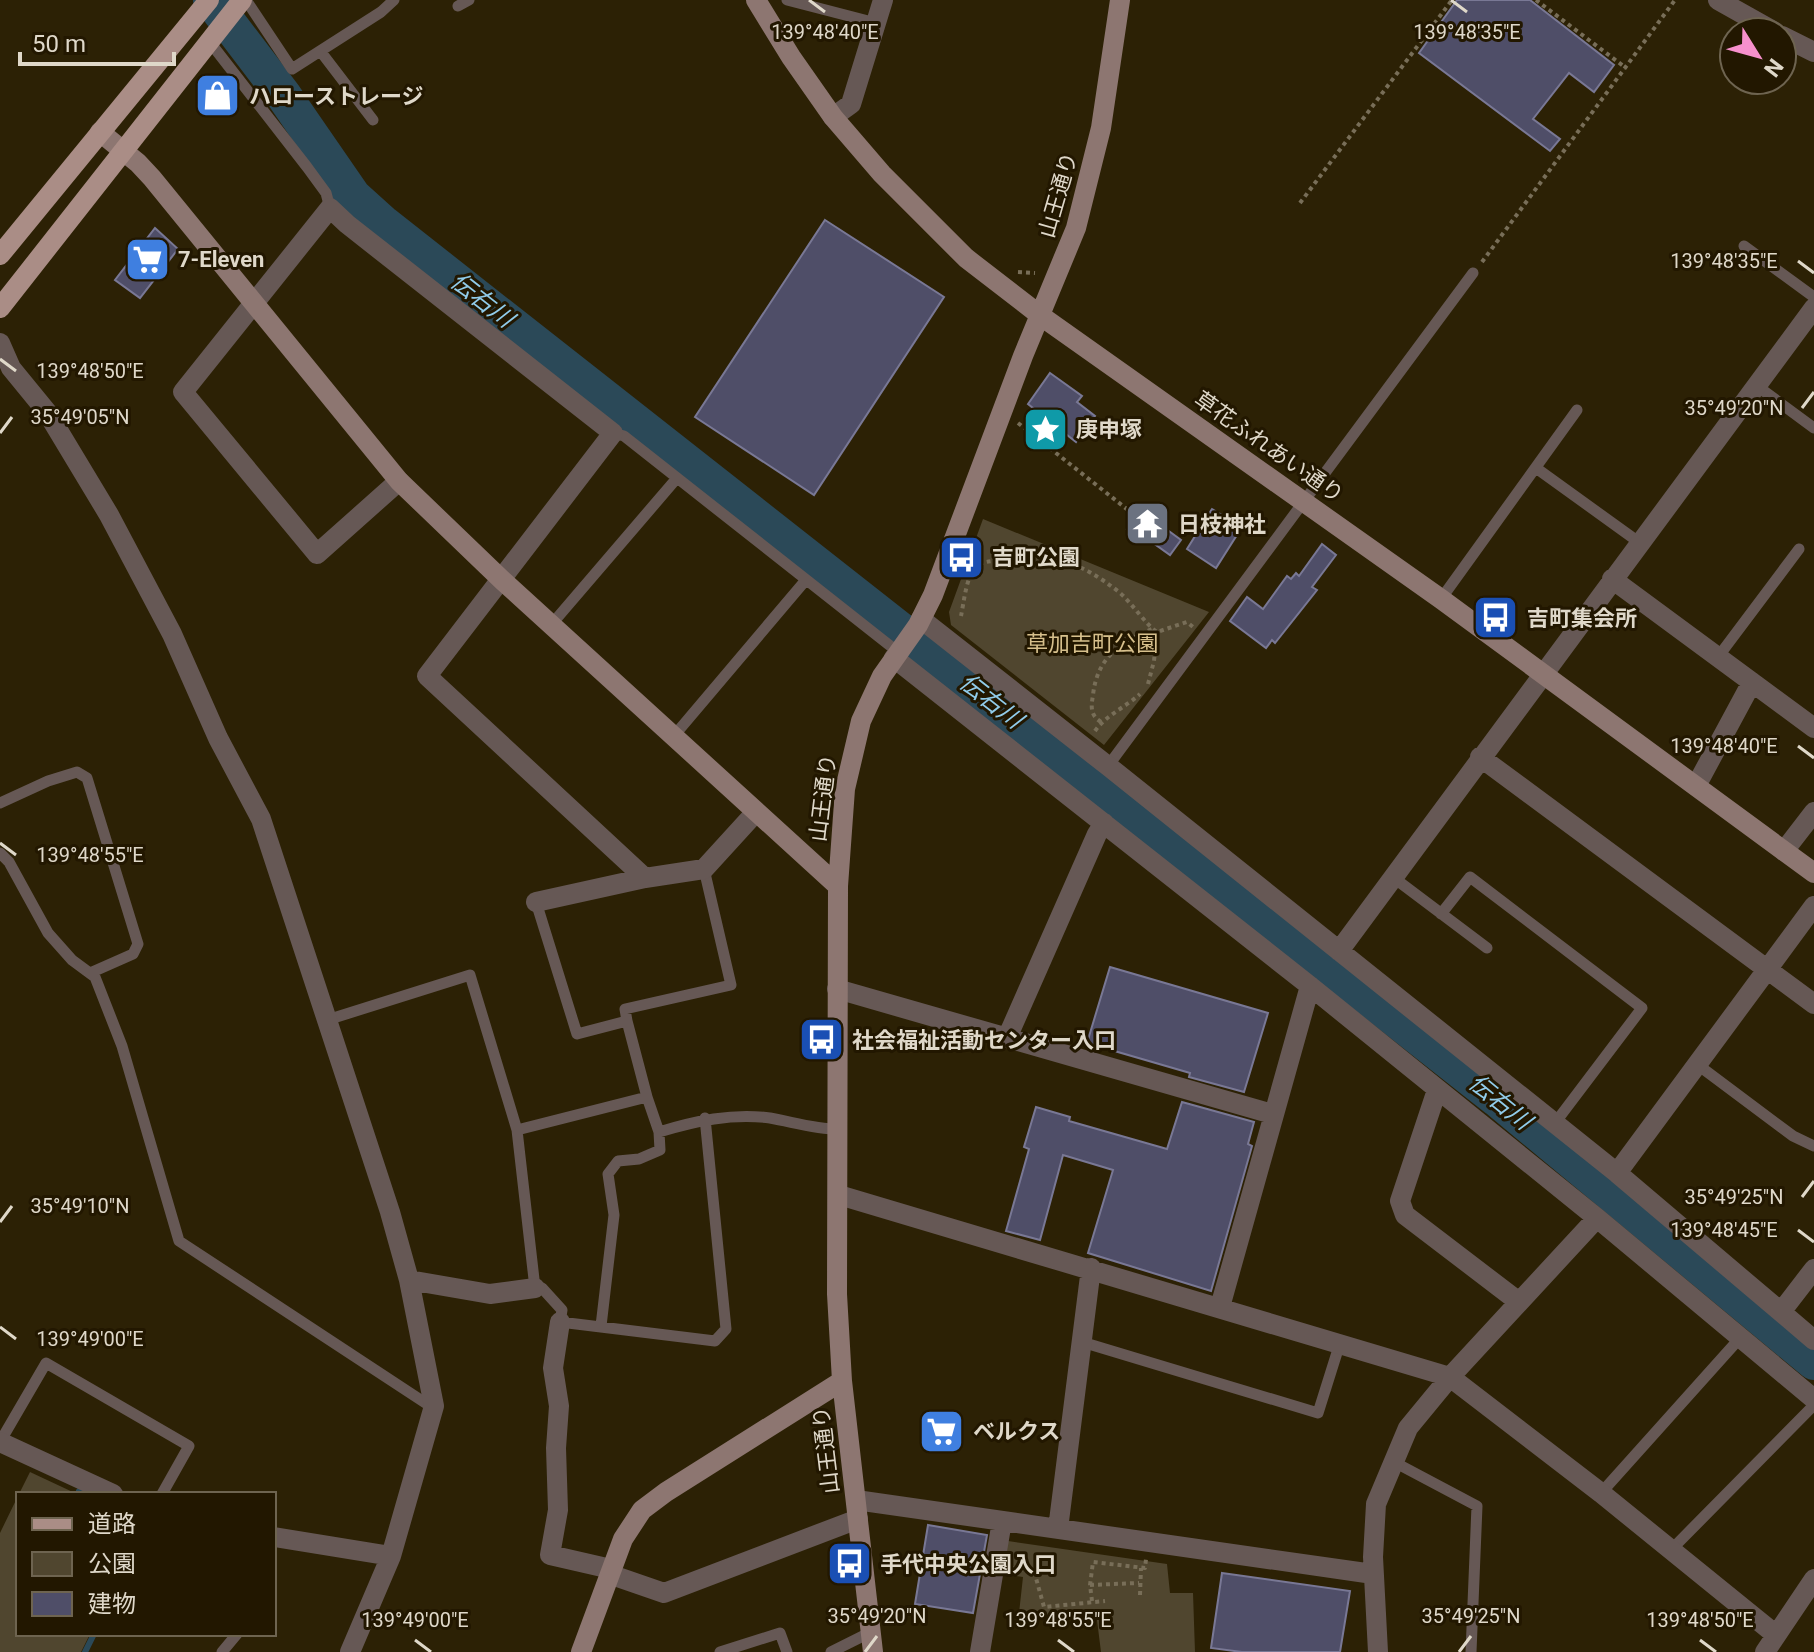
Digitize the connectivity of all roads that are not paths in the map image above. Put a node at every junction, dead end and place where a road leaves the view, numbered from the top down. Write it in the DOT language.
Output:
graph roads {
  1 [pos="209,0"];
  2 [pos="244,0"];
  3 [pos="394,0"];
  4 [pos="756,0"];
  5 [pos="787,0"];
  6 [pos="883,0"];
  7 [pos="1120,0"];
  8 [pos="1718,0"];
  9 [pos="1746,16"];
  10 [pos="876,23"];
  11 [pos="209,41"];
  12 [pos="321,52"];
  13 [pos="833,117"];
  14 [pos="373,120"];
  15 [pos="100,132"];
  16 [pos="124,151"];
  17 [pos="330,208"];
  18 [pos="1744,246"];
  19 [pos="0,255"];
  20 [pos="1473,273"];
  21 [pos="1814,297"];
  22 [pos="255,305"];
  23 [pos="0,308"];
  24 [pos="1814,308"];
  25 [pos="1041,316"];
  26 [pos="0,343"];
  27 [pos="1757,386"];
  28 [pos="1577,410"];
  29 [pos="1813,425"];
  30 [pos="613,433"];
  31 [pos="1536,468"];
  32 [pos="677,478"];
  33 [pos="399,481"];
  34 [pos="1305,501"];
  35 [pos="1640,543"];
  36 [pos="1799,549"];
  37 [pos="1612,579"];
  38 [pos="502,580"];
  39 [pos="805,581"];
  40 [pos="1441,599"];
  41 [pos="919,622"];
  42 [pos="551,625"];
  43 [pos="897,653"];
  44 [pos="1718,657"];
  45 [pos="1544,674"];
  46 [pos="1752,682"];
  47 [pos="1814,728"];
  48 [pos="673,737"];
  49 [pos="1480,757"];
  50 [pos="1108,766"];
  51 [pos="1696,786"];
  52 [pos="0,803"];
  53 [pos="756,812"];
  54 [pos="1814,812"];
  55 [pos="1104,823"];
  56 [pos="1784,851"];
  57 [pos="0,853"];
  58 [pos="704,869"];
  59 [pos="1814,873"];
  60 [pos="645,878"];
  61 [pos="1394,878"];
  62 [pos="838,886"];
  63 [pos="536,902"];
  64 [pos="1814,906"];
  65 [pos="1441,914"];
  66 [pos="1487,948"];
  67 [pos="1339,951"];
  68 [pos="1766,969"];
  69 [pos="90,973"];
  70 [pos="1310,986"];
  71 [pos="837,989"];
  72 [pos="1814,1004"];
  73 [pos="327,1020"];
  74 [pos="627,1021"];
  75 [pos="1007,1038"];
  76 [pos="1698,1065"];
  77 [pos="1437,1090"];
  78 [pos="647,1097"];
  79 [pos="1272,1114"];
  80 [pos="705,1118"];
  81 [pos="1555,1123"];
  82 [pos="838,1129"];
  83 [pos="517,1130"];
  84 [pos="659,1132"];
  85 [pos="1814,1146"];
  86 [pos="1617,1173"];
  87 [pos="839,1195"];
  88 [pos="1597,1218"];
  89 [pos="1091,1268"];
  90 [pos="1814,1269"];
  91 [pos="409,1280"];
  92 [pos="535,1288"];
  93 [pos="1519,1302"];
  94 [pos="1220,1307"];
  95 [pos="1781,1312"];
  96 [pos="560,1322"];
  97 [pos="601,1326"];
  98 [pos="1740,1338"];
  99 [pos="1814,1340"];
  100 [pos="1082,1342"];
  101 [pos="1340,1343"];
  102 [pos="1450,1377"];
  103 [pos="842,1381"];
  104 [pos="1814,1402"];
  105 [pos="433,1408"];
  106 [pos="0,1442"];
  107 [pos="1394,1462"];
  108 [pos="109,1492"];
  109 [pos="163,1492"];
  110 [pos="1601,1493"];
  111 [pos="857,1510"];
  112 [pos="1002,1521"];
  113 [pos="1058,1529"];
  114 [pos="276,1539"];
  115 [pos="1671,1550"];
  116 [pos="391,1556"];
  117 [pos="610,1572"];
  118 [pos="1373,1574"];
  119 [pos="1814,1579"];
  120 [pos="235,1636"];
  121 [pos="872,1642"];
  122 [pos="1770,1644"];
  123 [pos="222,1652"];
  124 [pos="350,1652"];
  125 [pos="581,1652"];
  126 [pos="720,1652"];
  127 [pos="787,1652"];
  128 [pos="831,1652"];
  129 [pos="980,1652"];
  130 [pos="1378,1652"];
  131 [pos="1471,1652"];
  1 -- 15 [label="main road"];
  2 -- 11 [label="main road"];
  2 -- 12 [label="lane"];
  3 -- 12 [label="lane"];
  4 -- 13 [label="street, 草花ふれあい通り"];
  5 -- 10 [label="lane"];
  6 -- 10 [label="street"];
  7 -- 25 [label="street, 山王通り"];
  8 -- 9 [label="street"];
  10 -- 13 [label="street"];
  11 -- 16 [label="main road"];
  11 -- 17 [label="lane"];
  12 -- 14 [label="lane"];
  13 -- 25 [label="street, 草花ふれあい通り"];
  15 -- 16 [label="street"];
  15 -- 19 [label="main road"];
  16 -- 22 [label="street"];
  16 -- 23 [label="main road"];
  17 -- 22 [label="street"];
  17 -- 30 [label="street"];
  18 -- 21 [label="lane"];
  20 -- 34 [label="lane"];
  22 -- 33 [label="street"];
  22 -- 33 [label="street"];
  24 -- 27 [label="street"];
  25 -- 34 [label="street, 草花ふれあい通り"];
  25 -- 41 [label="street, 山王通り"];
  26 -- 73 [label="street"];
  27 -- 29 [label="lane"];
  27 -- 35 [label="street"];
  28 -- 31 [label="lane"];
  30 -- 32 [label="lane"];
  30 -- 38 [label="street"];
  31 -- 35 [label="lane"];
  31 -- 40 [label="lane"];
  32 -- 39 [label="lane"];
  32 -- 42 [label="lane"];
  33 -- 38 [label="street"];
  34 -- 40 [label="street, 草花ふれあい通り"];
  34 -- 50 [label="lane"];
  35 -- 37 [label="street"];
  36 -- 44 [label="lane"];
  37 -- 44 [label="street"];
  37 -- 45 [label="street"];
  38 -- 42 [label="street"];
  38 -- 60 [label="street"];
  39 -- 43 [label="lane"];
  39 -- 48 [label="lane"];
  40 -- 45 [label="street, 草花ふれあい通り"];
  41 -- 43 [label="street, 山王通り"];
  41 -- 50 [label="street"];
  42 -- 48 [label="street"];
  43 -- 55 [label="street"];
  43 -- 62 [label="street, 山王通り"];
  44 -- 46 [label="street"];
  45 -- 49 [label="street"];
  45 -- 51 [label="street, 草花ふれあい通り"];
  46 -- 47 [label="street"];
  46 -- 51 [label="street"];
  48 -- 53 [label="street"];
  49 -- 61 [label="street"];
  49 -- 68 [label="street"];
  50 -- 67 [label="street"];
  51 -- 56 [label="street, 草花ふれあい通り"];
  52 -- 69 [label="lane"];
  53 -- 58 [label="street"];
  53 -- 62 [label="street"];
  54 -- 56 [label="street"];
  55 -- 70 [label="street"];
  55 -- 75 [label="street"];
  56 -- 59 [label="street, 草花ふれあい通り"];
  57 -- 69 [label="lane"];
  58 -- 60 [label="street"];
  58 -- 74 [label="lane"];
  60 -- 63 [label="street"];
  61 -- 65 [label="lane"];
  61 -- 67 [label="street"];
  62 -- 71 [label="street, 山王通り"];
  63 -- 74 [label="lane"];
  64 -- 68 [label="street"];
  65 -- 66 [label="lane"];
  65 -- 81 [label="lane"];
  67 -- 81 [label="street"];
  68 -- 72 [label="street"];
  68 -- 76 [label="street"];
  69 -- 105 [label="lane"];
  70 -- 77 [label="street"];
  70 -- 79 [label="street"];
  71 -- 75 [label="street"];
  71 -- 82 [label="street, 山王通り"];
  73 -- 83 [label="lane"];
  73 -- 91 [label="street"];
  74 -- 78 [label="lane"];
  75 -- 79 [label="street"];
  76 -- 85 [label="lane"];
  76 -- 86 [label="street"];
  77 -- 88 [label="street"];
  77 -- 93 [label="street"];
  78 -- 83 [label="lane"];
  78 -- 84 [label="lane"];
  79 -- 94 [label="street"];
  80 -- 82 [label="lane"];
  80 -- 84 [label="lane"];
  80 -- 97 [label="lane"];
  81 -- 86 [label="street"];
  82 -- 87 [label="street, 山王通り"];
  83 -- 92 [label="lane"];
  84 -- 97 [label="lane"];
  86 -- 95 [label="street"];
  87 -- 89 [label="street"];
  87 -- 103 [label="street, 山王通り"];
  88 -- 93 [label="street"];
  88 -- 98 [label="street"];
  89 -- 94 [label="street"];
  89 -- 100 [label="street"];
  90 -- 95 [label="street"];
  91 -- 92 [label="street"];
  91 -- 105 [label="street"];
  92 -- 96 [label="lane"];
  93 -- 102 [label="street"];
  94 -- 101 [label="street"];
  95 -- 99 [label="street"];
  96 -- 97 [label="lane"];
  96 -- 117 [label="street"];
  98 -- 104 [label="street"];
  98 -- 110 [label="lane"];
  100 -- 101 [label="lane"];
  100 -- 113 [label="street"];
  101 -- 102 [label="street"];
  102 -- 107 [label="street"];
  102 -- 110 [label="street"];
  103 -- 111 [label="street, 山王通り"];
  103 -- 117 [label="street"];
  104 -- 115 [label="lane"];
  105 -- 116 [label="street"];
  106 -- 108 [label="street"];
  106 -- 109 [label="lane"];
  107 -- 118 [label="street"];
  107 -- 131 [label="lane"];
  110 -- 115 [label="street"];
  111 -- 112 [label="street"];
  111 -- 117 [label="street"];
  111 -- 121 [label="street, 山王通り"];
  112 -- 113 [label="street"];
  112 -- 129 [label="street"];
  113 -- 118 [label="street"];
  114 -- 116 [label="street"];
  115 -- 122 [label="street"];
  116 -- 124 [label="street"];
  117 -- 125 [label="street"];
  118 -- 130 [label="street"];
  119 -- 122 [label="street"];
  120 -- 123 [label="lane"];
  121 -- 128 [label="lane"];
  126 -- 127 [label="lane"];
}
